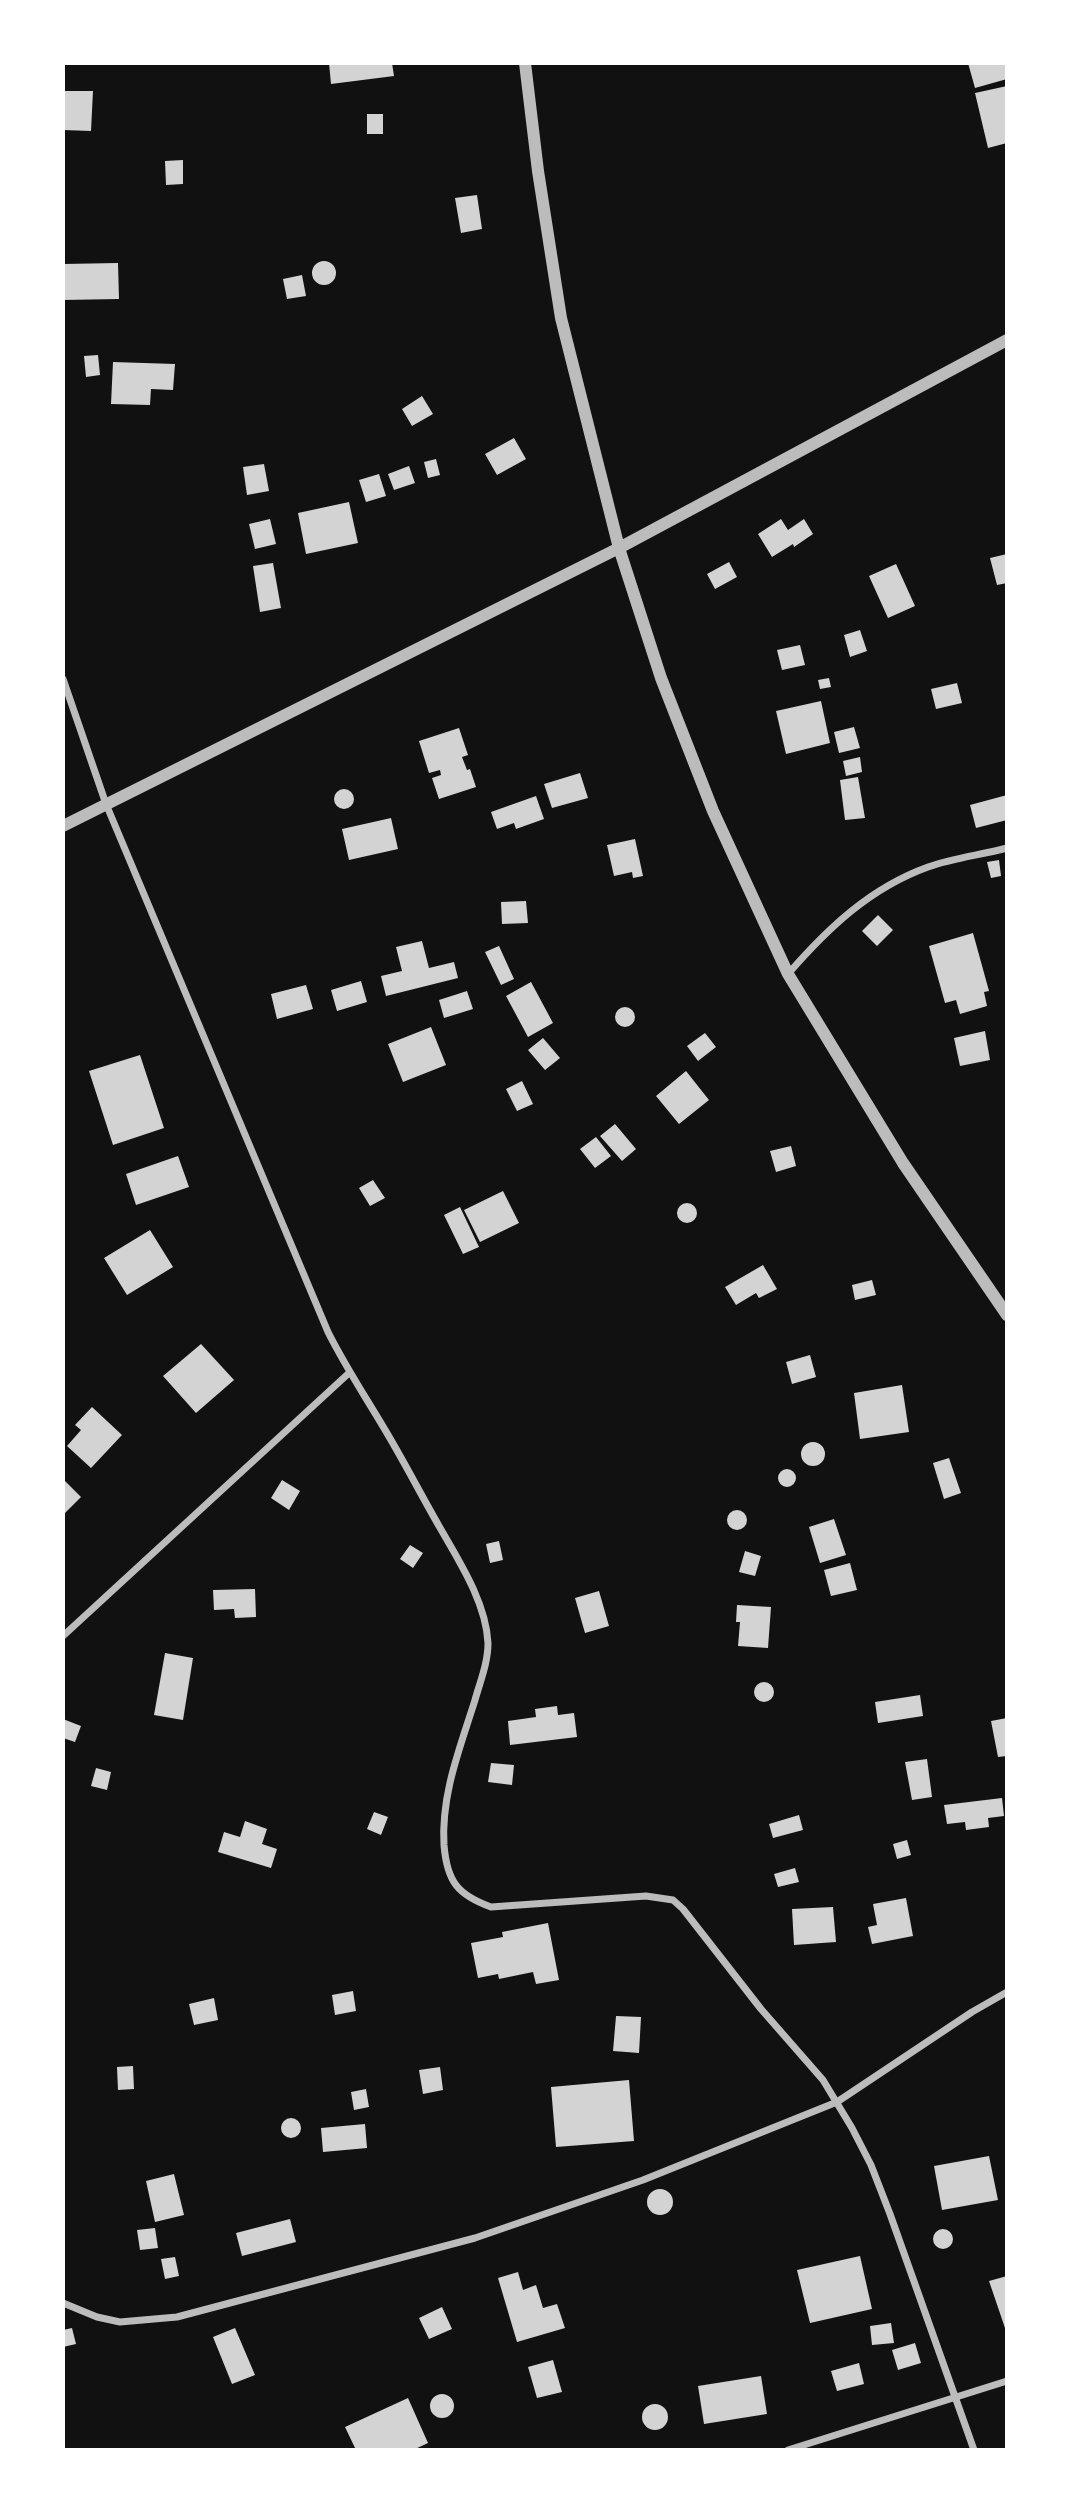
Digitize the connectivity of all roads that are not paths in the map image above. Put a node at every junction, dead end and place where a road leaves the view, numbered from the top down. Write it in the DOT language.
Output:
graph roads {
  1 [pos="525,63"];
  2 [pos="1007,340"];
  3 [pos="619,548"];
  4 [pos="63,679"];
  5 [pos="106,804"];
  6 [pos="63,826"];
  7 [pos="1007,848"];
  8 [pos="788,974"];
  9 [pos="1007,1315"];
  10 [pos="349,1373"];
  11 [pos="63,1636"];
  12 [pos="1007,1992"];
  13 [pos="837,2102"];
  14 [pos="63,2302"];
  15 [pos="1007,2381"];
  16 [pos="955,2397"];
  17 [pos="788,2450"];
  18 [pos="974,2450"];
  1 -- 3 [label="street"];
  2 -- 3 [label="street"];
  3 -- 5 [label="street"];
  3 -- 8 [label="street"];
  4 -- 5 [label="street"];
  5 -- 6 [label="street"];
  5 -- 10 [label="street"];
  7 -- 8 [label="street"];
  8 -- 9 [label="street"];
  10 -- 11 [label="street"];
  10 -- 13 [label="street"];
  12 -- 13 [label="street"];
  13 -- 14 [label="street"];
  13 -- 16 [label="street"];
  15 -- 16 [label="street"];
  16 -- 17 [label="street"];
  16 -- 18 [label="street"];
}
